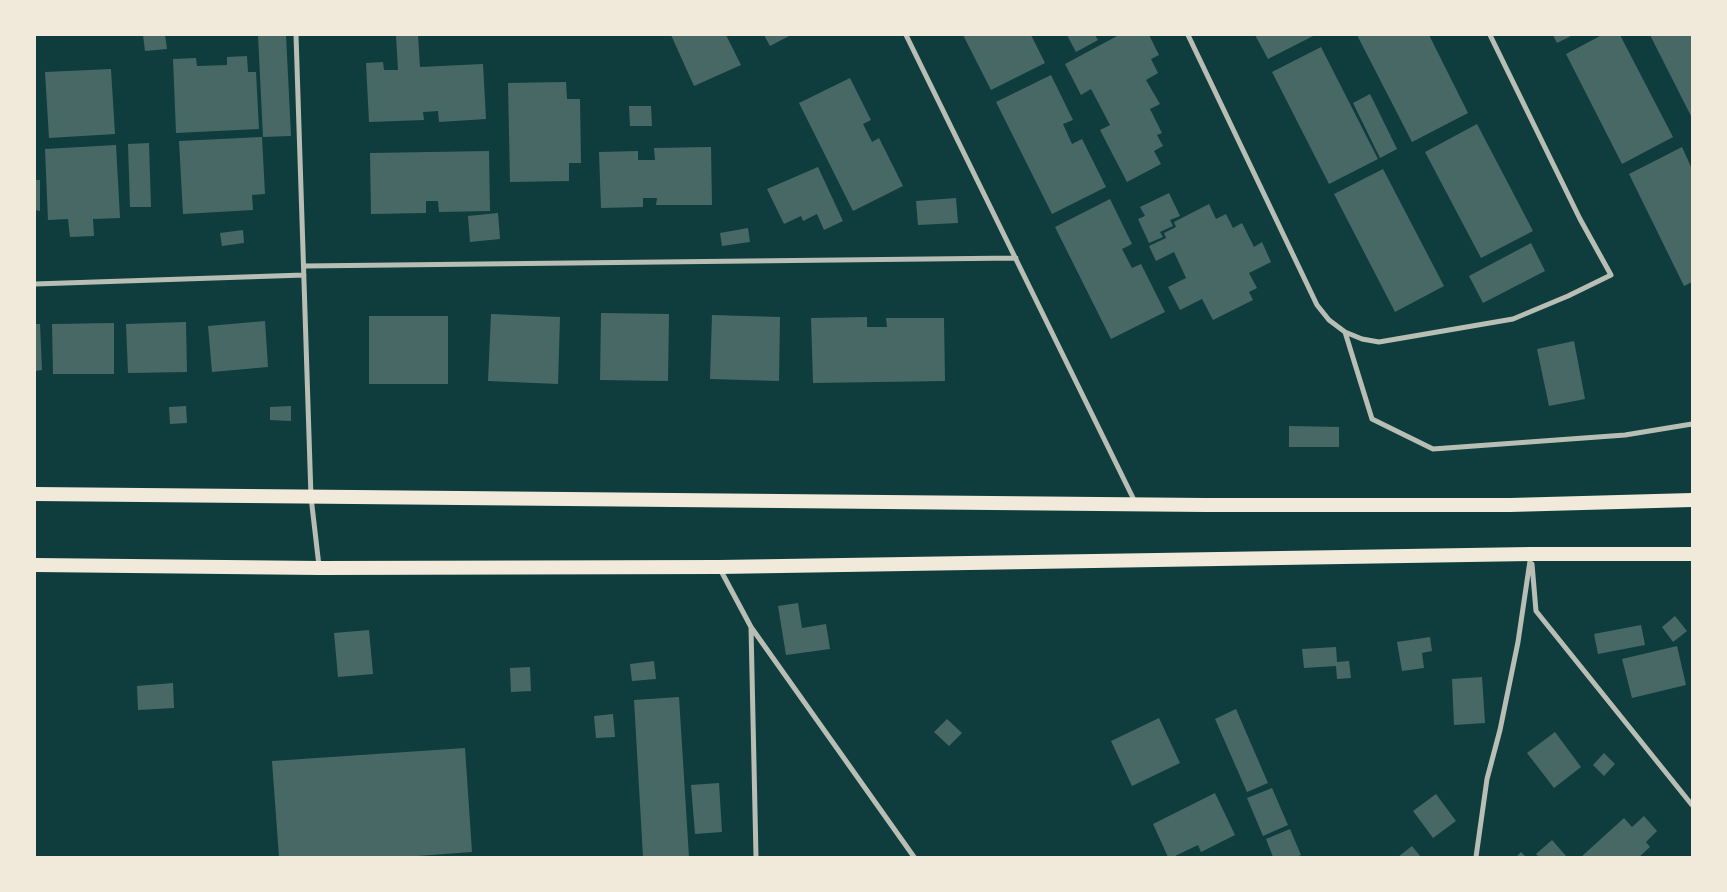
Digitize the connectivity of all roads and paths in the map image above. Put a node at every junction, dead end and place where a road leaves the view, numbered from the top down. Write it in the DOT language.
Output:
graph roads {
  1 [pos="296,35"];
  2 [pos="906,35"];
  3 [pos="1188,35"];
  4 [pos="1490,35"];
  5 [pos="1016,258"];
  6 [pos="304,266"];
  7 [pos="304,275"];
  8 [pos="35,284"];
  9 [pos="1345,332"];
  10 [pos="1692,424"];
  11 [pos="35,494"];
  12 [pos="311,496"];
  13 [pos="1692,500"];
  14 [pos="1137,504"];
  15 [pos="1531,554"];
  16 [pos="1692,554"];
  17 [pos="35,565"];
  18 [pos="719,567"];
  19 [pos="320,568"];
  20 [pos="750,627"];
  21 [pos="1692,805"];
  22 [pos="756,857"];
  23 [pos="914,857"];
  24 [pos="1476,857"];
  1 -- 6 [label="street"];
  2 -- 5 [label="street"];
  3 -- 9 [label="street"];
  4 -- 9 [label="street"];
  5 -- 6 [label="street"];
  5 -- 14 [label="street"];
  6 -- 7 [label="street"];
  7 -- 8 [label="street"];
  7 -- 12 [label="street"];
  9 -- 10 [label="street"];
  11 -- 12 [label="highway"];
  12 -- 14 [label="highway"];
  12 -- 19 [label="street"];
  13 -- 14 [label="highway"];
  15 -- 16 [label="highway"];
  15 -- 18 [label="highway"];
  15 -- 21 [label="street"];
  15 -- 24 [label="street"];
  17 -- 19 [label="highway"];
  18 -- 19 [label="highway"];
  18 -- 20 [label="street"];
  20 -- 22 [label="street"];
  20 -- 23 [label="street"];
}
